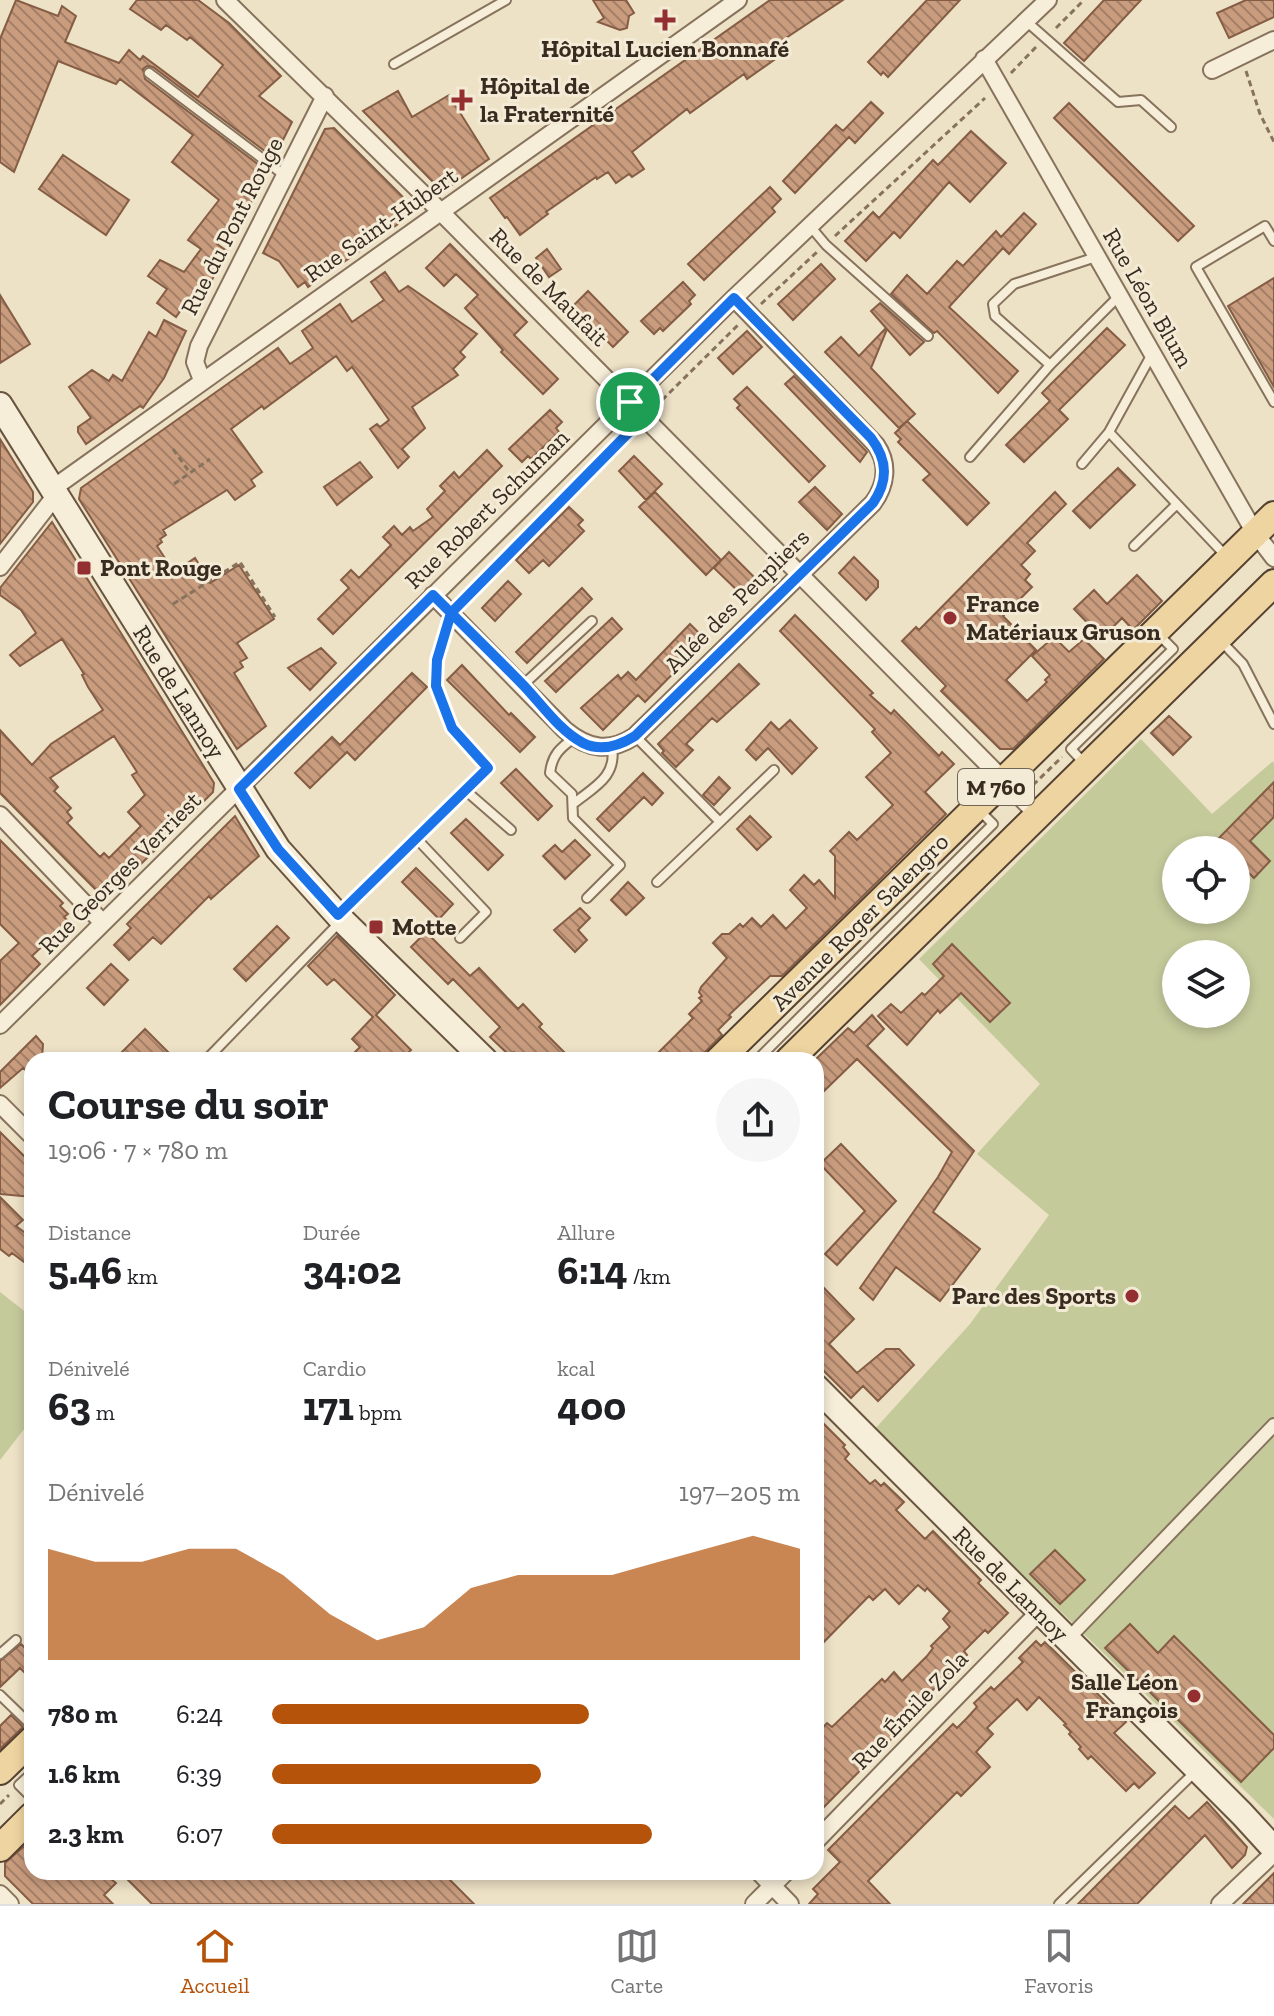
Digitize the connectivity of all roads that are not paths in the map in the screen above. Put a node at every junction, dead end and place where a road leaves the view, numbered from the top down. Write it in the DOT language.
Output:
graph roads {
  1 [pos="225,0"];
  2 [pos="506,0"];
  3 [pos="738,0"];
  4 [pos="1048,0"];
  5 [pos="1025,21"];
  6 [pos="1274,40"];
  7 [pos="984,59"];
  8 [pos="394,64"];
  9 [pos="1212,70"];
  10 [pos="149,73"];
  11 [pos="325,96"];
  12 [pos="1171,127"];
  13 [pos="284,175"];
  14 [pos="442,213"];
  15 [pos="810,226"];
  16 [pos="1274,241"];
  17 [pos="1097,257"];
  18 [pos="1120,296"];
  19 [pos="734,298"];
  20 [pos="928,336"];
  21 [pos="1152,353"];
  22 [pos="1050,365"];
  23 [pos="202,380"];
  24 [pos="630,402"];
  25 [pos="1274,402"];
  26 [pos="3,416"];
  27 [pos="1109,432"];
  28 [pos="970,457"];
  29 [pos="1082,464"];
  30 [pos="54,492"];
  31 [pos="1177,504"];
  32 [pos="1265,524"];
  33 [pos="1134,546"];
  34 [pos="1274,558"];
  35 [pos="1228,559"];
  36 [pos="0,567"];
  37 [pos="799,573"];
  38 [pos="1274,583"];
  39 [pos="433,595"];
  40 [pos="592,621"];
  41 [pos="1156,631"];
  42 [pos="1219,640"];
  43 [pos="523,685"];
  44 [pos="1274,724"];
  45 [pos="635,736"];
  46 [pos="574,737"];
  47 [pos="612,747"];
  48 [pos="469,748"];
  49 [pos="1079,757"];
  50 [pos="774,770"];
  51 [pos="1004,779"];
  52 [pos="239,789"];
  53 [pos="465,790"];
  54 [pos="573,804"];
  55 [pos="0,815"];
  56 [pos="1038,815"];
  57 [pos="720,822"];
  58 [pos="511,830"];
  59 [pos="416,838"];
  60 [pos="657,882"];
  61 [pos="587,898"];
  62 [pos="340,918"];
  63 [pos="103,923"];
  64 [pos="460,938"];
  65 [pos="853,946"];
  66 [pos="0,1025"];
  67 [pos="214,1052"];
  68 [pos="477,1052"];
  69 [pos="728,1052"];
  70 [pos="764,1052"];
  71 [pos="797,1052"];
  72 [pos="0,1104"];
  73 [pos="24,1128"];
  74 [pos="824,1398"];
  75 [pos="1274,1425"];
  76 [pos="1039,1612"];
  77 [pos="16,1640"];
  78 [pos="1067,1640"];
  79 [pos="0,1654"];
  80 [pos="0,1695"];
  81 [pos="24,1718"];
  82 [pos="24,1748"];
  83 [pos="1197,1769"];
  84 [pos="0,1771"];
  85 [pos="24,1824"];
  86 [pos="824,1833"];
  87 [pos="0,1848"];
  88 [pos="1274,1851"];
  89 [pos="766,1880"];
  90 [pos="778,1880"];
  91 [pos="772,1886"];
  92 [pos="0,1894"];
  93 [pos="10,1904"];
  94 [pos="754,1904"];
  95 [pos="790,1904"];
  96 [pos="1059,1904"];
  97 [pos="1220,1904"];
  1 -- 11 [label="street, Rue de Maufait"];
  2 -- 8 [label="lane"];
  3 -- 14 [label="street, Rue Saint-Hubert"];
  4 -- 5 [label="street, Rue Robert Schuman"];
  5 -- 7 [label="street, Rue Robert Schuman"];
  5 -- 12 [label="lane"];
  6 -- 9 [label="street"];
  7 -- 15 [label="street, Rue Robert Schuman"];
  7 -- 17 [label="street, Rue Léon Blum"];
  10 -- 13 [label="lane"];
  11 -- 13 [label="street, Rue du Pont Rouge"];
  11 -- 14 [label="street, Rue de Maufait"];
  13 -- 23 [label="street, Rue du Pont Rouge"];
  14 -- 23 [label="street, Rue Saint-Hubert"];
  14 -- 24 [label="street, Rue de Maufait"];
  15 -- 19 [label="street, Rue Robert Schuman"];
  15 -- 20 [label="lane"];
  16 -- 25 [label="lane"];
  17 -- 18 [label="street, Rue Léon Blum"];
  17 -- 22 [label="lane"];
  18 -- 21 [label="street, Rue Léon Blum"];
  18 -- 22 [label="lane"];
  19 -- 24 [label="street, Rue Robert Schuman"];
  19 -- 37 [label="street, Allée des Peupliers"];
  21 -- 27 [label="lane"];
  21 -- 32 [label="street, Rue Léon Blum"];
  22 -- 28 [label="lane"];
  23 -- 30 [label="street, Rue Saint-Hubert"];
  24 -- 37 [label="street, Rue de Maufait"];
  24 -- 39 [label="street, Rue Robert Schuman"];
  26 -- 30 [label="main road, Rue de Lannoy"];
  27 -- 29 [label="lane"];
  27 -- 31 [label="lane"];
  30 -- 36 [label="street, Rue Saint-Hubert"];
  30 -- 52 [label="main road, Rue de Lannoy"];
  31 -- 33 [label="lane"];
  31 -- 35 [label="lane"];
  32 -- 34 [label="street, Rue Léon Blum"];
  32 -- 35 [label="main road, Avenue Roger Salengro / M 760"];
  35 -- 41 [label="main road, Avenue Roger Salengro / M 760"];
  37 -- 45 [label="street, Allée des Peupliers"];
  37 -- 51 [label="street, Rue de Maufait"];
  38 -- 42 [label="main road, Avenue Roger Salengro / M 760"];
  39 -- 43 [label="street"];
  39 -- 52 [label="street, Rue Robert Schuman"];
  40 -- 43 [label="lane"];
  41 -- 49 [label="lane"];
  41 -- 51 [label="main road, Avenue Roger Salengro / M 760"];
  42 -- 44 [label="lane"];
  42 -- 49 [label="main road, Avenue Roger Salengro / M 760"];
  43 -- 46 [label="street"];
  45 -- 47 [label="street, Allée des Peupliers"];
  45 -- 57 [label="lane"];
  46 -- 47 [label="street"];
  46 -- 54 [label="lane"];
  47 -- 54 [label="lane"];
  48 -- 53 [label="lane"];
  49 -- 56 [label="main road, Avenue Roger Salengro / M 760"];
  50 -- 57 [label="lane"];
  51 -- 56 [label="street, Rue de Maufait"];
  51 -- 65 [label="main road, Avenue Roger Salengro / M 760"];
  52 -- 62 [label="main road, Rue de Lannoy"];
  52 -- 63 [label="street, Rue Georges Verriest"];
  53 -- 58 [label="lane"];
  53 -- 59 [label="lane"];
  54 -- 61 [label="lane"];
  55 -- 63 [label="street"];
  56 -- 71 [label="main road, Avenue Roger Salengro / M 760"];
  57 -- 60 [label="lane"];
  59 -- 62 [label="lane"];
  59 -- 64 [label="lane"];
  62 -- 67 [label="lane"];
  62 -- 68 [label="main road, Rue de Lannoy"];
  63 -- 66 [label="street, Rue Georges Verriest"];
  65 -- 69 [label="main road, Avenue Roger Salengro / M 760"];
  65 -- 70 [label="lane"];
  72 -- 73 [label="street"];
  74 -- 76 [label="main road, Rue de Lannoy"];
  75 -- 78 [label="street"];
  76 -- 78 [label="main road, Rue de Lannoy"];
  76 -- 86 [label="street, Rue Émile Zola"];
  77 -- 79 [label="lane"];
  78 -- 83 [label="main road, Rue de Lannoy"];
  80 -- 81 [label="lane"];
  82 -- 84 [label="main road"];
  83 -- 88 [label="main road, Rue de Lannoy"];
  83 -- 96 [label="lane"];
  85 -- 87 [label="main road"];
  88 -- 97 [label="street"];
  89 -- 91 [label="street"];
  90 -- 91 [label="street"];
  91 -- 94 [label="street"];
  91 -- 95 [label="street"];
  92 -- 93 [label="street"];
}
